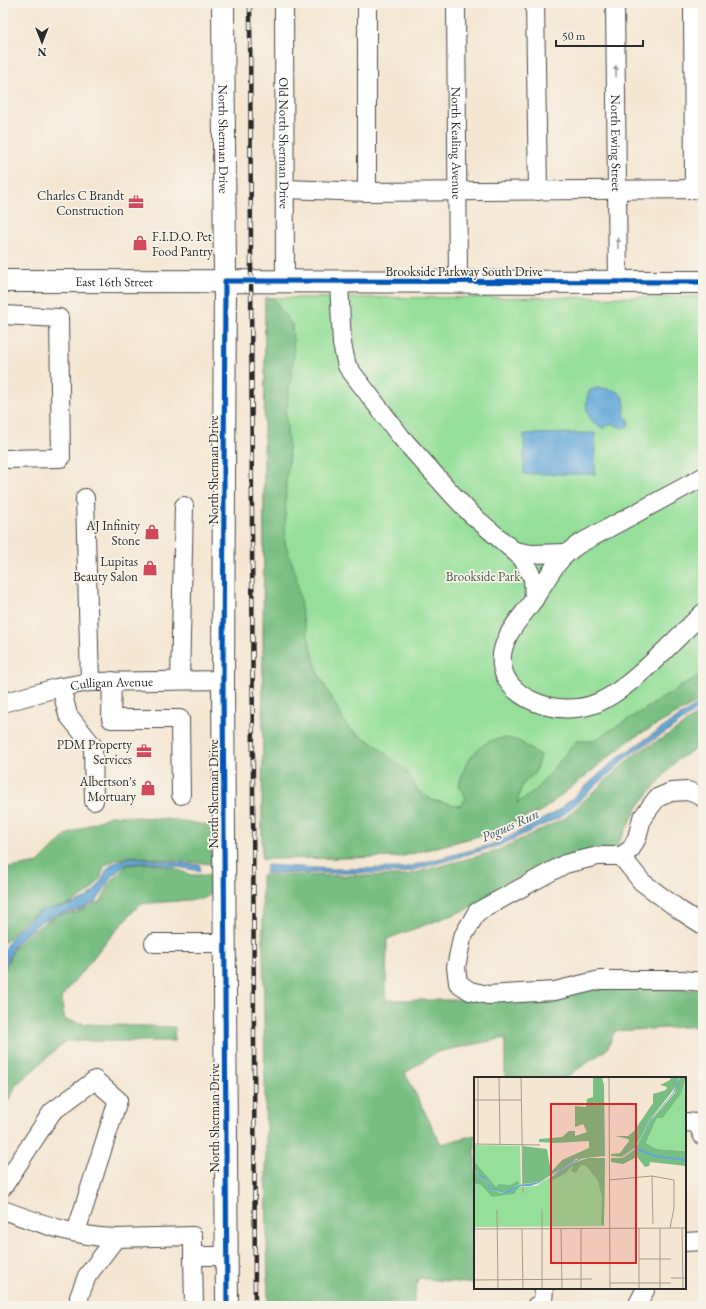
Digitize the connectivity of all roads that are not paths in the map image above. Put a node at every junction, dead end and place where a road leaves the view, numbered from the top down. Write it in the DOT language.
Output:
graph roads {
  1 [pos="223,3"];
  2 [pos="284,3"];
  3 [pos="367,3"];
  4 [pos="456,3"];
  5 [pos="535,3"];
  6 [pos="615,3"];
  7 [pos="693,3"];
  8 [pos="285,189"];
  9 [pos="699,189"];
  10 [pos="617,190"];
  11 [pos="538,191"];
  12 [pos="367,192"];
  13 [pos="457,192"];
  14 [pos="3,281"];
  15 [pos="224,281"];
  16 [pos="285,282"];
  17 [pos="339,282"];
  18 [pos="458,282"];
  19 [pos="618,282"];
  20 [pos="703,282"];
  21 [pos="3,315"];
  22 [pos="3,459"];
  23 [pos="703,477"];
  24 [pos="85,498"];
  25 [pos="184,506"];
  26 [pos="515,551"];
  27 [pos="565,554"];
  28 [pos="534,600"];
  29 [pos="703,613"];
  30 [pos="180,680"];
  31 [pos="223,680"];
  32 [pos="112,681"];
  33 [pos="90,682"];
  34 [pos="61,687"];
  35 [pos="3,703"];
  36 [pos="181,795"];
  37 [pos="703,798"];
  38 [pos="94,802"];
  39 [pos="621,856"];
  40 [pos="703,925"];
  41 [pos="154,943"];
  42 [pos="224,943"];
  43 [pos="703,982"];
  44 [pos="686,1122"];
  45 [pos="703,1136"];
  46 [pos="3,1187"];
  47 [pos="3,1210"];
  48 [pos="76,1232"];
  49 [pos="116,1238"];
  50 [pos="703,1241"];
  51 [pos="686,1242"];
  52 [pos="193,1256"];
  53 [pos="226,1256"];
  54 [pos="544,1289"];
  55 [pos="646,1289"];
  56 [pos="80,1306"];
  57 [pos="194,1306"];
  58 [pos="227,1306"];
  59 [pos="536,1306"];
  60 [pos="637,1306"];
  1 -- 15 [label="main road, North Sherman Drive"];
  2 -- 8 [label="street, Old North Sherman Drive"];
  3 -- 12 [label="street"];
  4 -- 13 [label="street, North Kealing Avenue"];
  5 -- 11 [label="street"];
  10 -- 6 [label="street, North Ewing Street, one-way"];
  7 -- 9 [label="street"];
  8 -- 12 [label="street"];
  8 -- 16 [label="street, Old North Sherman Drive"];
  9 -- 10 [label="street"];
  10 -- 11 [label="street"];
  19 -- 10 [label="street, North Ewing Street, one-way"];
  11 -- 13 [label="street"];
  12 -- 13 [label="street"];
  13 -- 18 [label="street, North Kealing Avenue"];
  14 -- 15 [label="main road, East 16th Street"];
  15 -- 16 [label="main road, Brookside Parkway South Drive"];
  15 -- 31 [label="main road, North Sherman Drive"];
  16 -- 17 [label="main road, Brookside Parkway South Drive"];
  17 -- 18 [label="main road, Brookside Parkway South Drive"];
  17 -- 26 [label="street"];
  18 -- 19 [label="main road, Brookside Parkway South Drive"];
  19 -- 20 [label="main road, Brookside Parkway South Drive"];
  21 -- 22 [label="street"];
  23 -- 27 [label="street"];
  24 -- 33 [label="street"];
  25 -- 30 [label="street"];
  26 -- 27 [label="street"];
  26 -- 28 [label="street"];
  27 -- 28 [label="street"];
  28 -- 29 [label="street"];
  30 -- 31 [label="street, Culligan Avenue"];
  30 -- 32 [label="street, Culligan Avenue"];
  31 -- 42 [label="main road, North Sherman Drive"];
  32 -- 33 [label="street, Culligan Avenue"];
  32 -- 36 [label="street"];
  33 -- 34 [label="street, Culligan Avenue"];
  34 -- 35 [label="street, Culligan Avenue"];
  34 -- 38 [label="street"];
  37 -- 39 [label="street"];
  39 -- 40 [label="street"];
  39 -- 43 [label="street"];
  41 -- 42 [label="street"];
  42 -- 53 [label="main road, North Sherman Drive"];
  44 -- 45 [label="street"];
  46 -- 48 [label="street"];
  47 -- 48 [label="street"];
  48 -- 49 [label="street"];
  49 -- 52 [label="street"];
  49 -- 56 [label="street"];
  50 -- 51 [label="street"];
  52 -- 53 [label="street"];
  52 -- 57 [label="street"];
  53 -- 58 [label="main road, North Sherman Drive"];
  54 -- 59 [label="street"];
  55 -- 60 [label="street"];
}
